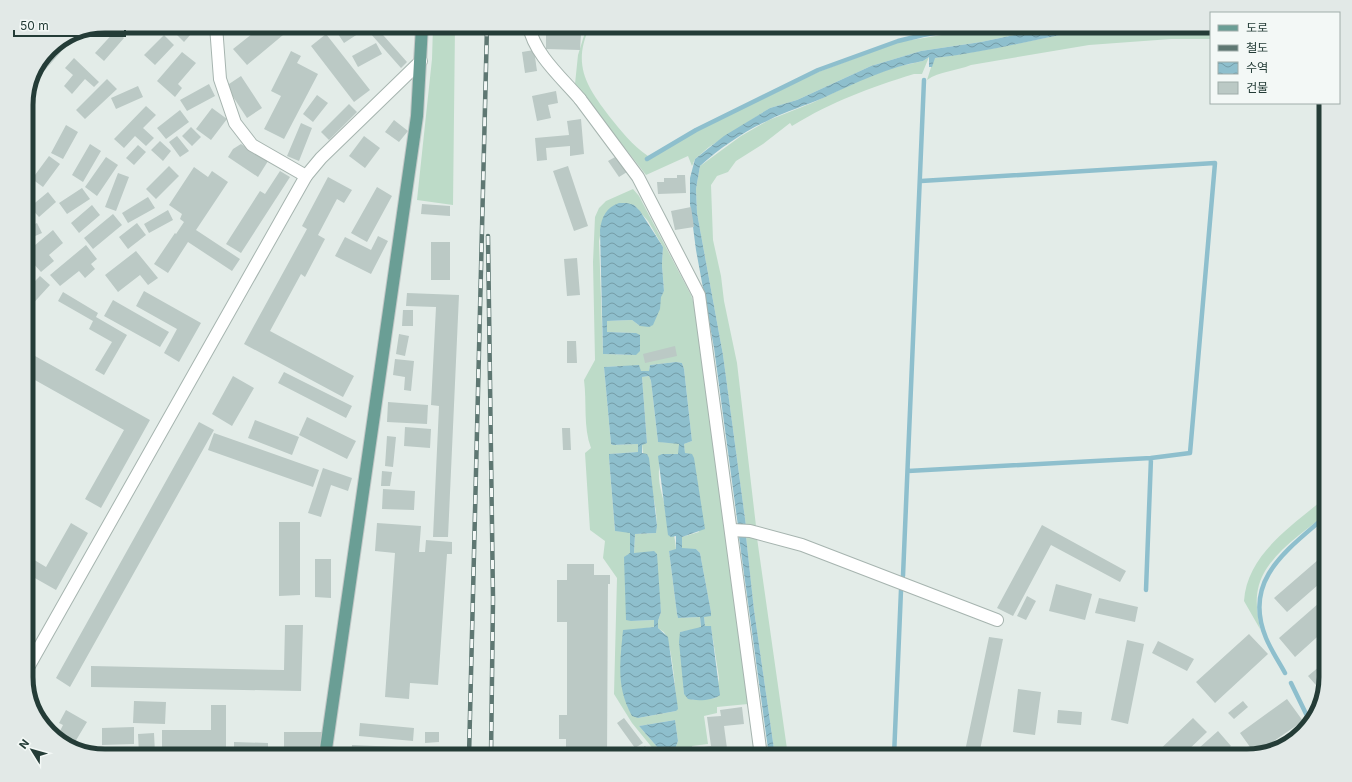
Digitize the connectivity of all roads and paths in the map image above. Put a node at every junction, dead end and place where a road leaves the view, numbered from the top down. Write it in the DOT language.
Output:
graph roads {
  1 [pos="217,33"];
  2 [pos="422,33"];
  3 [pos="532,33"];
  4 [pos="421,62"];
  5 [pos="306,176"];
  6 [pos="732,530"];
  7 [pos="997,620"];
  8 [pos="33,659"];
  9 [pos="326,749"];
  10 [pos="760,749"];
  1 -- 5 [label="street"];
  2 -- 4 [label="main road"];
  3 -- 6 [label="street"];
  4 -- 5 [label="street"];
  4 -- 9 [label="main road"];
  5 -- 8 [label="street"];
  6 -- 7 [label="street"];
  6 -- 10 [label="street"];
}
